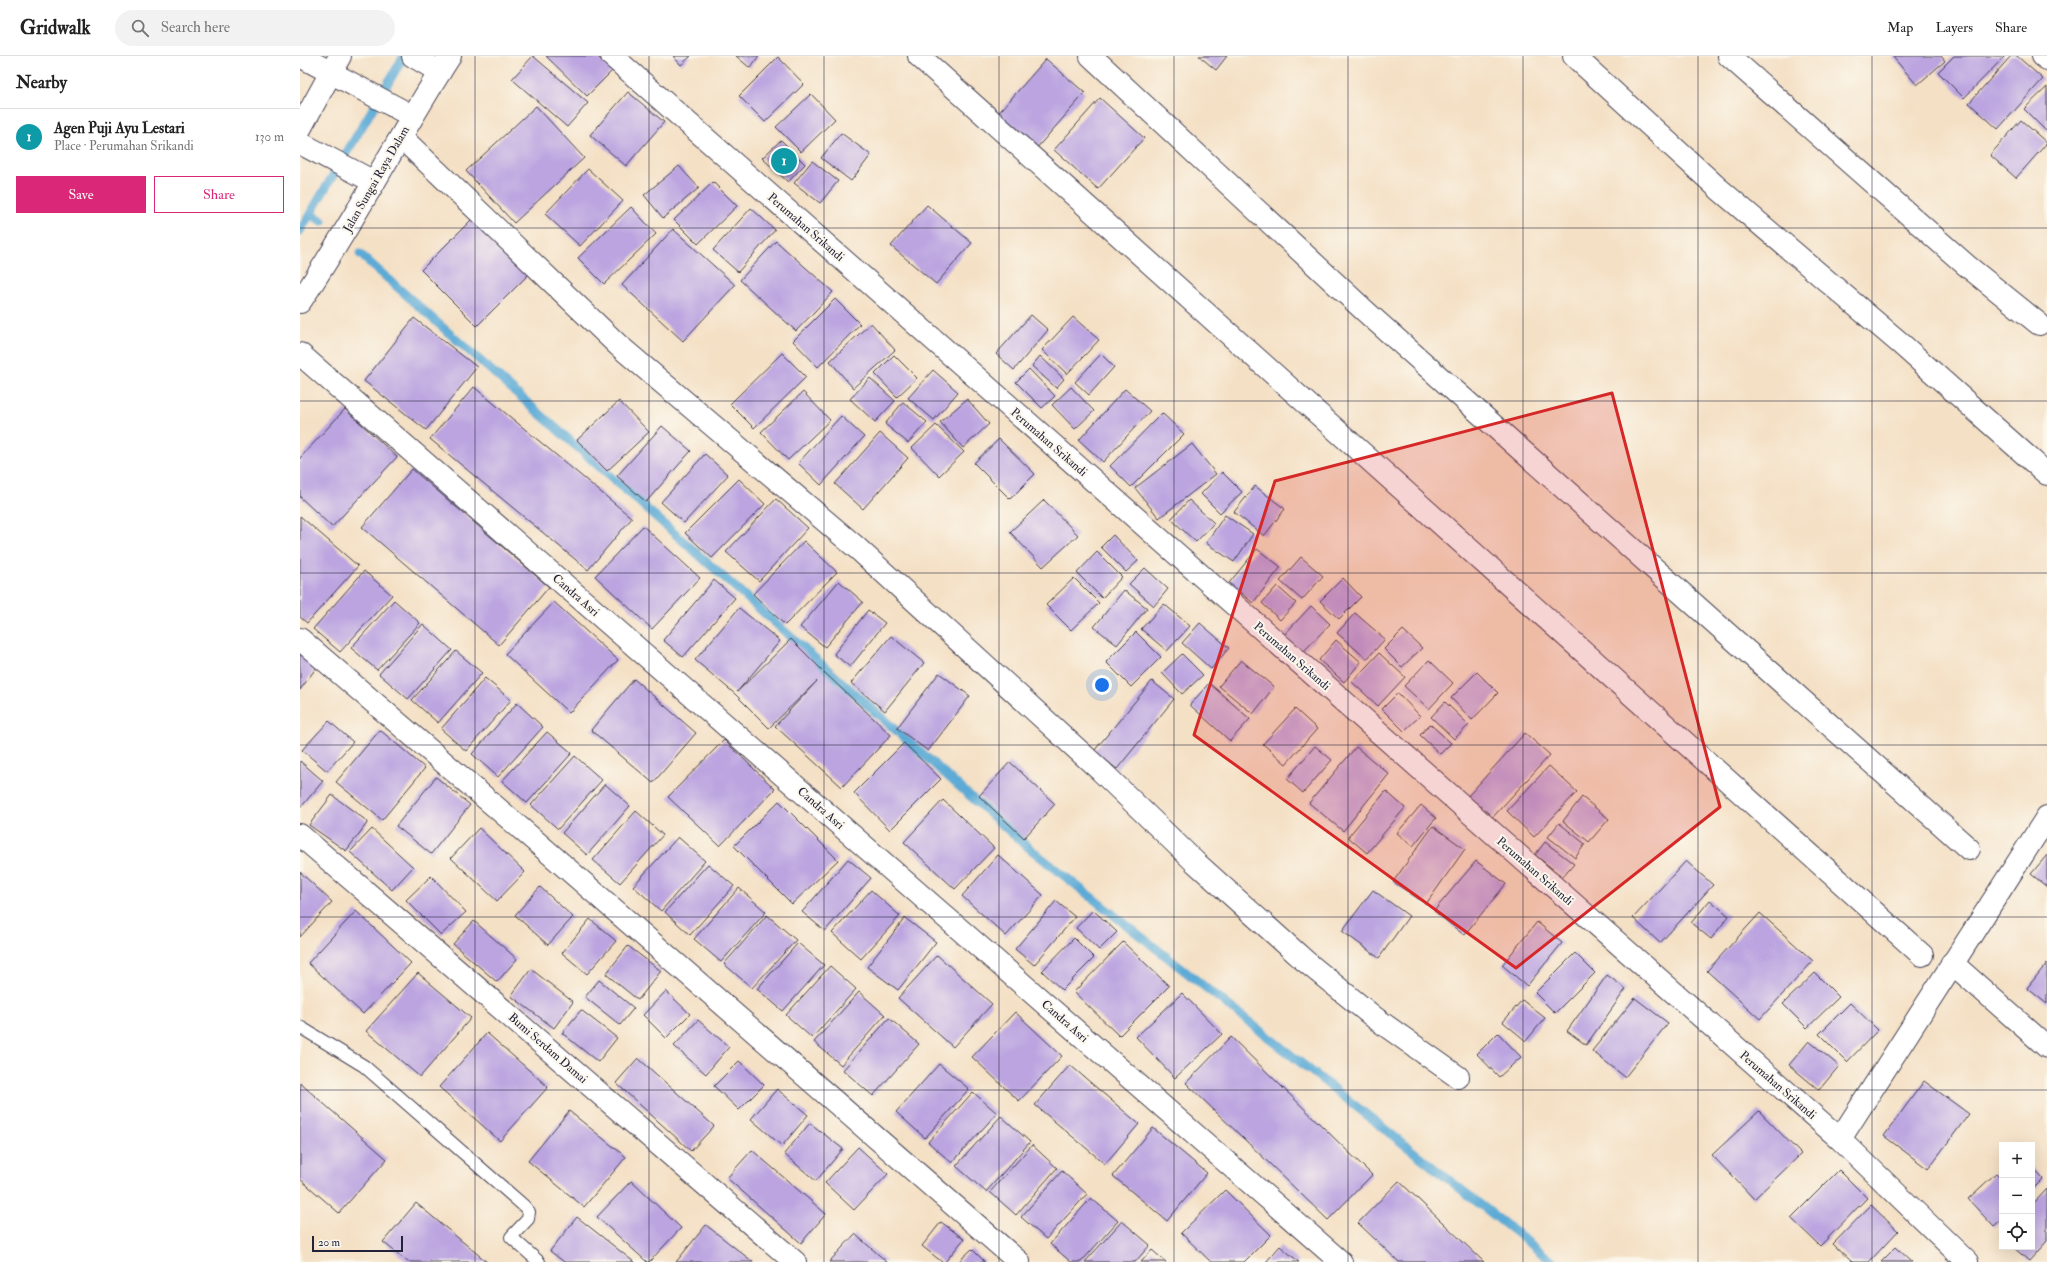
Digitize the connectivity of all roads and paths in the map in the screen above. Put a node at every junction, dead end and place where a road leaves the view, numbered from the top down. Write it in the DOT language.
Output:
graph roads {
  1 [pos="300,56"];
  2 [pos="612,56"];
  3 [pos="919,56"];
  4 [pos="1091,56"];
  5 [pos="1574,56"];
  6 [pos="1729,56"];
  7 [pos="2043,56"];
  8 [pos="416,58"];
  9 [pos="2047,60"];
  10 [pos="445,64"];
  11 [pos="339,69"];
  12 [pos="406,113"];
  13 [pos="401,137"];
  14 [pos="303,140"];
  15 [pos="367,179"];
  16 [pos="303,292"];
  17 [pos="2039,324"];
  18 [pos="300,354"];
  19 [pos="2047,474"];
  20 [pos="300,639"];
  21 [pos="2047,818"];
  22 [pos="300,835"];
  23 [pos="1969,849"];
  24 [pos="1922,955"];
  25 [pos="1952,963"];
  26 [pos="300,1027"];
  27 [pos="2047,1047"];
  28 [pos="1458,1077"];
  29 [pos="1840,1139"];
  30 [pos="540,1262"];
  31 [pos="795,1262"];
  32 [pos="1019,1262"];
  33 [pos="1341,1262"];
  34 [pos="1967,1262"];
  1 -- 11 [label="street"];
  2 -- 29 [label="street, Perumahan Srikandi"];
  3 -- 24 [label="street"];
  4 -- 23 [label="street"];
  5 -- 19 [label="street"];
  6 -- 17 [label="street"];
  7 -- 9 [label="street"];
  8 -- 10 [label="street"];
  10 -- 12 [label="street, Jalan Sungai Raya Dalam"];
  11 -- 12 [label="street"];
  11 -- 14 [label="street"];
  12 -- 13 [label="street, Jalan Sungai Raya Dalam"];
  13 -- 15 [label="street, Jalan Sungai Raya Dalam"];
  13 -- 28 [label="street"];
  14 -- 15 [label="street"];
  15 -- 16 [label="street, Jalan Sungai Raya Dalam"];
  18 -- 33 [label="street, Candra Asri"];
  20 -- 32 [label="street"];
  21 -- 25 [label="street"];
  22 -- 31 [label="street, Bumi Serdam Damai"];
  25 -- 27 [label="street"];
  25 -- 29 [label="street"];
  26 -- 30 [label="lane"];
  29 -- 34 [label="street, Perumahan Srikandi"];
}
